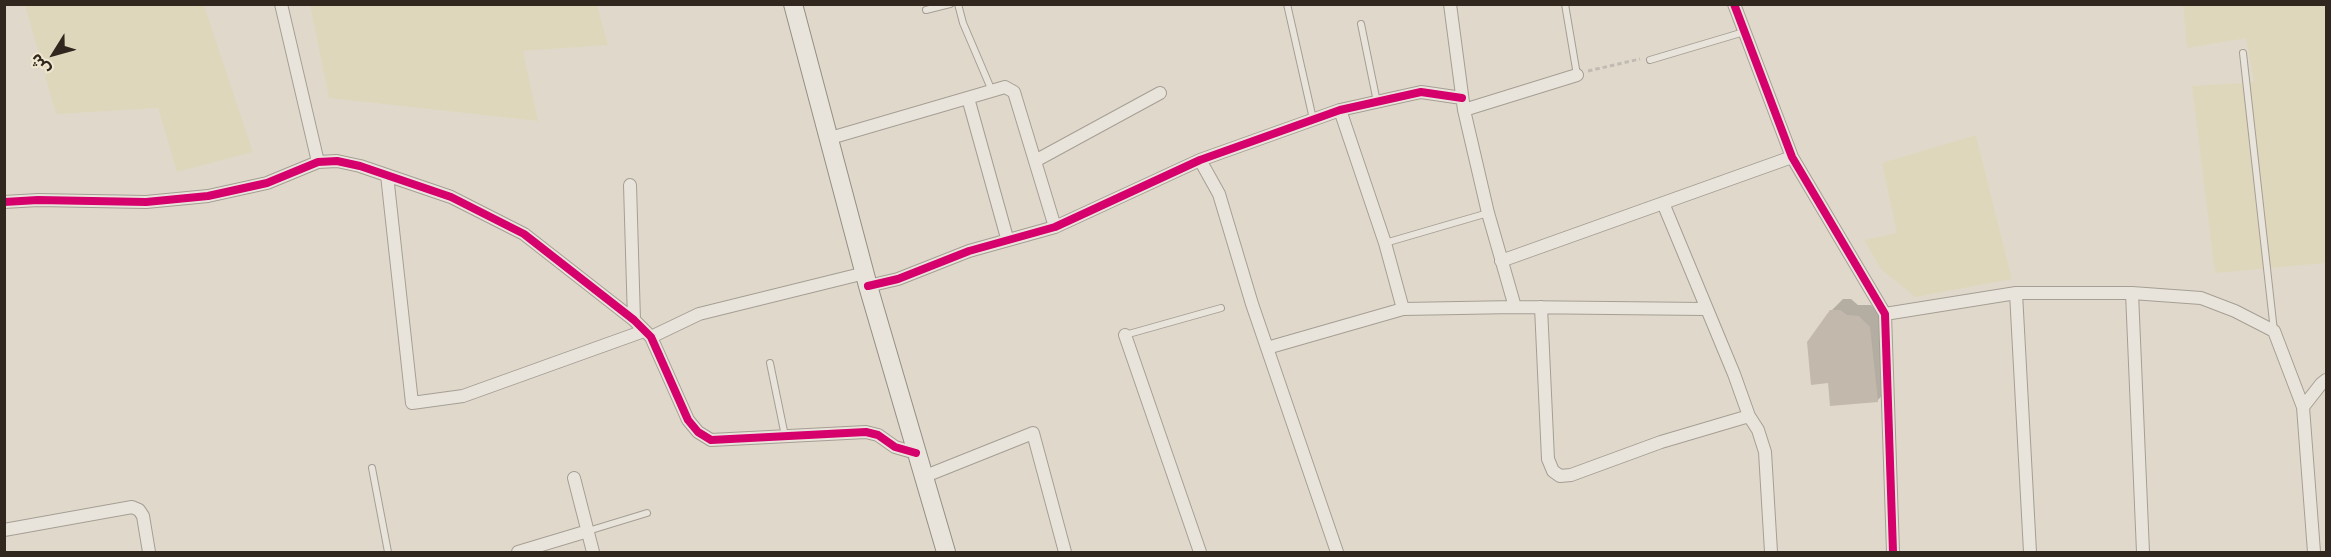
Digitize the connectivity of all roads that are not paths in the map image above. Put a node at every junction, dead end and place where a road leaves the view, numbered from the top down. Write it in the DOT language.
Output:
graph roads {
  1 [pos="281,4"];
  2 [pos="792,4"];
  3 [pos="950,4"];
  4 [pos="958,4"];
  5 [pos="1287,4"];
  6 [pos="1450,4"];
  7 [pos="1565,4"];
  8 [pos="1734,4"];
  9 [pos="926,10"];
  10 [pos="1361,24"];
  11 [pos="1744,32"];
  12 [pos="2244,53"];
  13 [pos="1650,60"];
  14 [pos="1577,75"];
  15 [pos="992,91"];
  16 [pos="1160,93"];
  17 [pos="968,98"];
  18 [pos="1377,102"];
  19 [pos="1463,104"];
  20 [pos="1340,110"];
  21 [pos="1313,120"];
  22 [pos="828,139"];
  23 [pos="1792,157"];
  24 [pos="1200,160"];
  25 [pos="1035,161"];
  26 [pos="318,162"];
  27 [pos="387,175"];
  28 [pos="630,185"];
  29 [pos="4,202"];
  30 [pos="1663,203"];
  31 [pos="1488,213"];
  32 [pos="1055,226"];
  33 [pos="1007,238"];
  34 [pos="1385,243"];
  35 [pos="1502,261"];
  36 [pos="866,279"];
  37 [pos="2016,293"];
  38 [pos="2132,293"];
  39 [pos="1515,306"];
  40 [pos="1541,307"];
  41 [pos="1221,308"];
  42 [pos="1403,309"];
  43 [pos="1705,309"];
  44 [pos="1885,314"];
  45 [pos="634,320"];
  46 [pos="2274,331"];
  47 [pos="647,334"];
  48 [pos="1125,335"];
  49 [pos="1267,348"];
  50 [pos="770,363"];
  51 [pos="2326,380"];
  52 [pos="2302,407"];
  53 [pos="1749,416"];
  54 [pos="784,436"];
  55 [pos="916,453"];
  56 [pos="372,468"];
  57 [pos="923,477"];
  58 [pos="574,478"];
  59 [pos="647,513"];
  60 [pos="4,530"];
  61 [pos="588,531"];
  62 [pos="149,552"];
  63 [pos="388,552"];
  64 [pos="518,552"];
  65 [pos="593,552"];
  66 [pos="946,552"];
  67 [pos="1065,552"];
  68 [pos="1200,552"];
  69 [pos="1337,552"];
  70 [pos="1771,552"];
  71 [pos="1893,552"];
  72 [pos="2030,552"];
  73 [pos="2143,552"];
  74 [pos="2314,552"];
  1 -- 26 [label="street"];
  2 -- 22 [label="main road"];
  3 -- 9 [label="lane"];
  4 -- 15 [label="lane"];
  5 -- 21 [label="lane"];
  6 -- 19 [label="street"];
  7 -- 14 [label="lane"];
  8 -- 11 [label="street"];
  10 -- 18 [label="lane"];
  11 -- 13 [label="lane"];
  11 -- 23 [label="street"];
  12 -- 46 [label="lane"];
  14 -- 19 [label="street"];
  15 -- 17 [label="street"];
  15 -- 25 [label="street"];
  16 -- 25 [label="street"];
  17 -- 22 [label="street"];
  17 -- 33 [label="street"];
  18 -- 19 [label="street"];
  18 -- 20 [label="street"];
  19 -- 31 [label="street"];
  20 -- 21 [label="street"];
  20 -- 34 [label="street"];
  21 -- 24 [label="street"];
  22 -- 36 [label="main road"];
  23 -- 30 [label="street"];
  23 -- 44 [label="street"];
  24 -- 32 [label="street"];
  24 -- 49 [label="street"];
  25 -- 32 [label="street"];
  26 -- 27 [label="street"];
  26 -- 29 [label="street"];
  27 -- 45 [label="street"];
  27 -- 47 [label="street"];
  28 -- 45 [label="street"];
  30 -- 35 [label="street"];
  30 -- 43 [label="street"];
  31 -- 34 [label="lane"];
  31 -- 35 [label="street"];
  32 -- 33 [label="street"];
  33 -- 36 [label="street"];
  34 -- 42 [label="street"];
  35 -- 39 [label="street"];
  36 -- 47 [label="street"];
  36 -- 55 [label="main road"];
  37 -- 38 [label="street"];
  37 -- 44 [label="street"];
  37 -- 72 [label="street"];
  38 -- 46 [label="street"];
  38 -- 73 [label="street"];
  39 -- 40 [label="street"];
  39 -- 42 [label="street"];
  40 -- 43 [label="street"];
  40 -- 53 [label="street"];
  41 -- 48 [label="lane"];
  42 -- 49 [label="street"];
  43 -- 53 [label="street"];
  44 -- 71 [label="street"];
  45 -- 47 [label="street"];
  46 -- 52 [label="street"];
  47 -- 54 [label="street"];
  48 -- 68 [label="street"];
  49 -- 69 [label="street"];
  50 -- 54 [label="lane"];
  51 -- 52 [label="street"];
  52 -- 74 [label="street"];
  53 -- 70 [label="street"];
  54 -- 55 [label="street"];
  55 -- 57 [label="main road"];
  56 -- 63 [label="lane"];
  57 -- 66 [label="main road"];
  57 -- 67 [label="street"];
  58 -- 61 [label="street"];
  59 -- 61 [label="lane"];
  60 -- 62 [label="street"];
  61 -- 64 [label="street"];
  61 -- 65 [label="street"];
}
